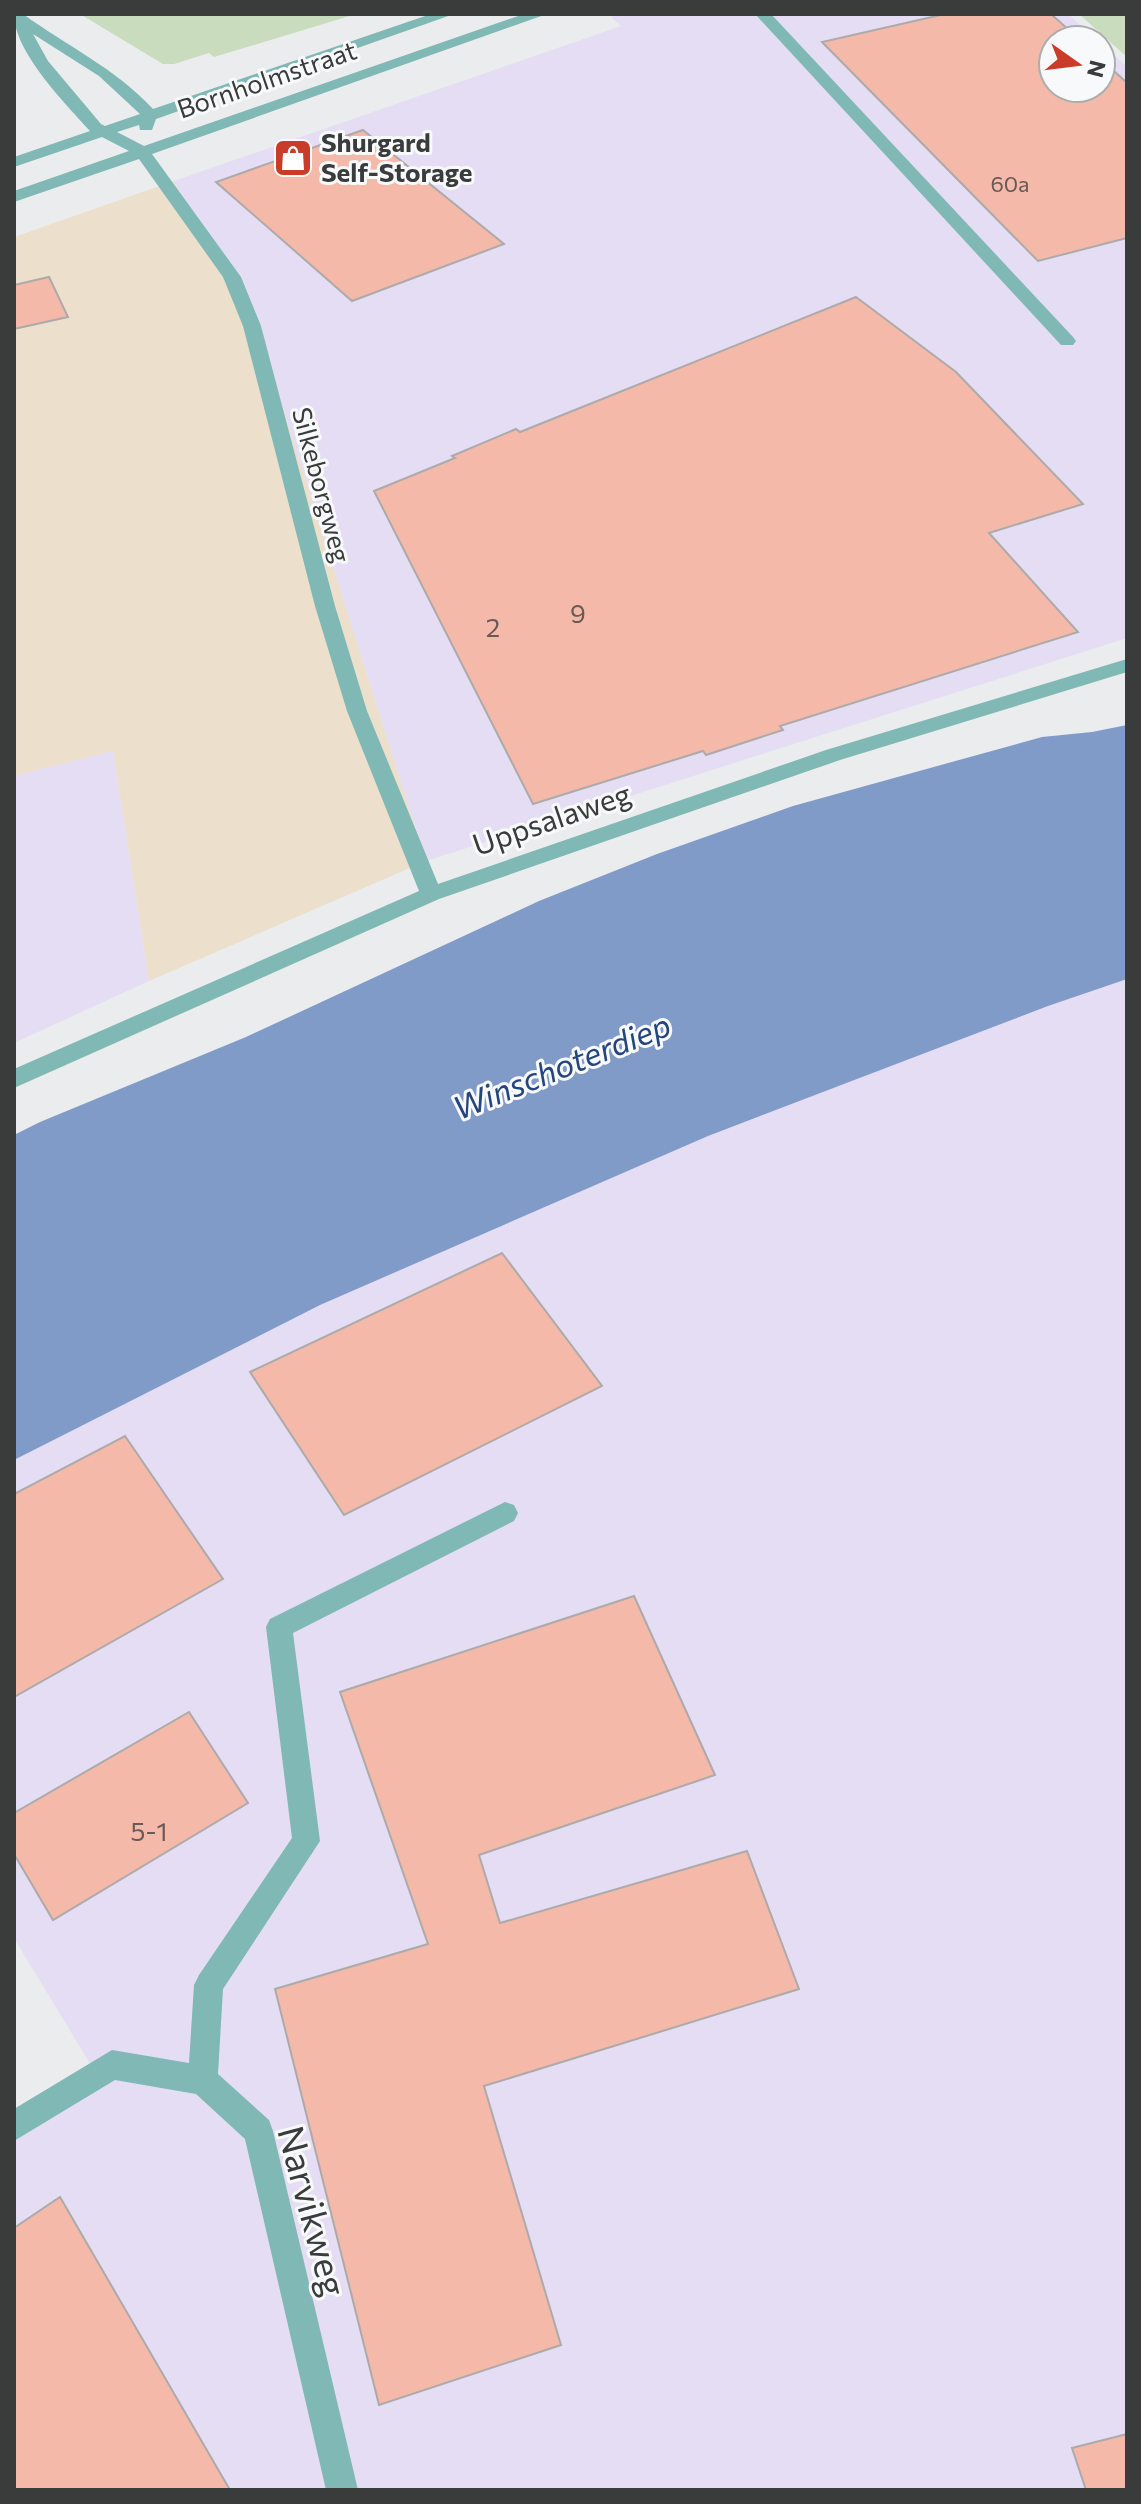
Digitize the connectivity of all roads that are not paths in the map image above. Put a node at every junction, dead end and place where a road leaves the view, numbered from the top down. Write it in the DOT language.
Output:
graph roads {
  1 [pos="446,14"];
  2 [pos="539,14"];
  3 [pos="763,14"];
  4 [pos="15,16"];
  5 [pos="149,114"];
  6 [pos="101,132"];
  7 [pos="141,151"];
  8 [pos="14,162"];
  9 [pos="14,197"];
  10 [pos="1067,341"];
  11 [pos="1127,665"];
  12 [pos="431,894"];
  13 [pos="14,1079"];
  14 [pos="505,1513"];
  15 [pos="203,2080"];
  16 [pos="14,2126"];
  17 [pos="342,2490"];
  1 -- 5 [label="street, Bornholmstraat"];
  2 -- 7 [label="street, Bornholmstraat"];
  3 -- 10 [label="street"];
  4 -- 5 [label="street"];
  4 -- 6 [label="street"];
  5 -- 6 [label="street, Bornholmstraat"];
  5 -- 7 [label="street"];
  6 -- 7 [label="street, Silkeborgweg"];
  6 -- 8 [label="street, Bornholmstraat"];
  7 -- 9 [label="street, Bornholmstraat"];
  7 -- 12 [label="street, Silkeborgweg"];
  11 -- 12 [label="street, Uppsalaweg"];
  12 -- 13 [label="street, Uppsalaweg"];
  14 -- 15 [label="street"];
  15 -- 16 [label="street"];
  15 -- 17 [label="street, Narvikweg"];
}
